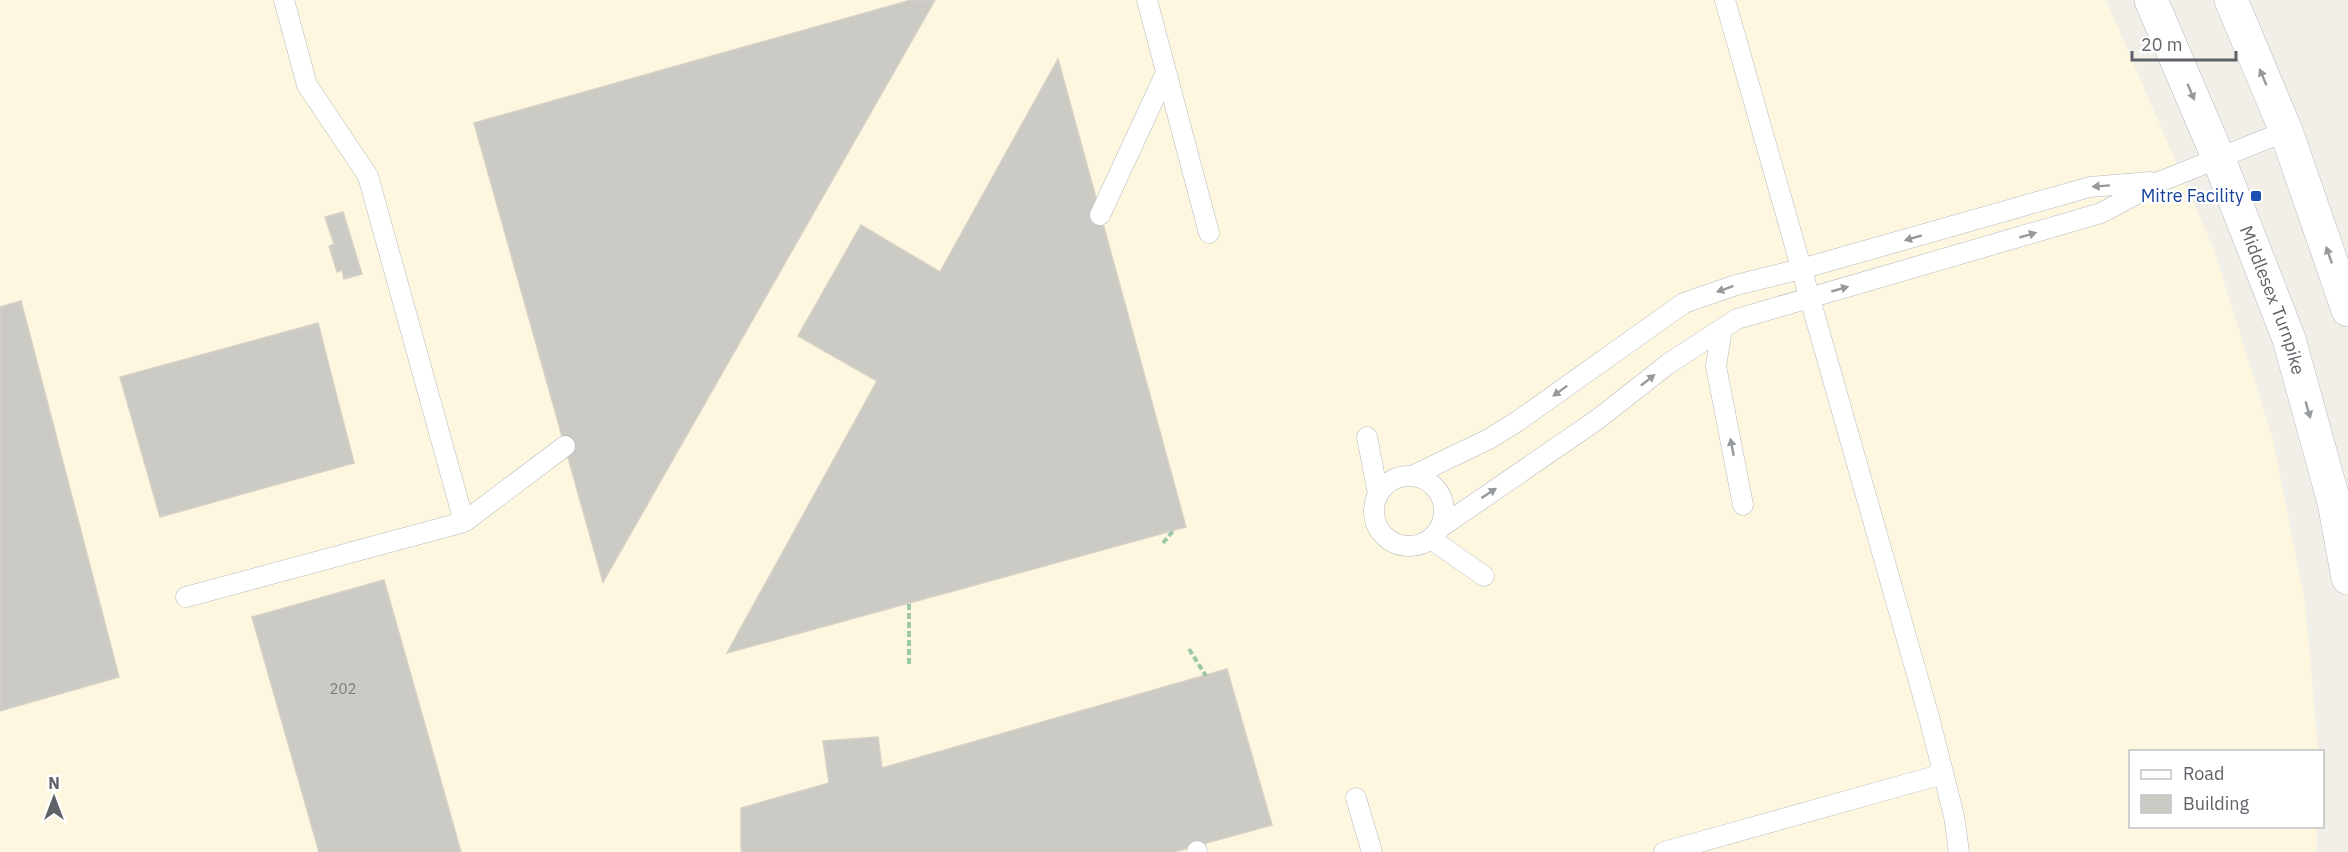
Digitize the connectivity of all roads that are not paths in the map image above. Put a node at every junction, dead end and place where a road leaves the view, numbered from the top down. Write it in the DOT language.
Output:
graph roads {
  1 [pos="284,0"];
  2 [pos="1147,0"];
  3 [pos="1725,0"];
  4 [pos="2151,0"];
  5 [pos="2231,0"];
  6 [pos="1167,73"];
  7 [pos="2286,131"];
  8 [pos="2218,157"];
  9 [pos="2159,182"];
  10 [pos="1100,215"];
  11 [pos="1209,233"];
  12 [pos="1801,269"];
  13 [pos="1809,298"];
  14 [pos="2348,310"];
  15 [pos="1722,329"];
  16 [pos="1367,437"];
  17 [pos="565,446"];
  18 [pos="1413,476"];
  19 [pos="1378,494"];
  20 [pos="1743,505"];
  21 [pos="464,522"];
  22 [pos="1436,533"];
  23 [pos="1484,576"];
  24 [pos="2348,578"];
  25 [pos="186,597"];
  26 [pos="1943,774"];
  27 [pos="1356,798"];
  28 [pos="1372,852"];
  29 [pos="1664,852"];
  30 [pos="1959,852"];
  1 -- 21 [label="lane"];
  2 -- 6 [label="lane"];
  3 -- 12 [label="lane"];
  4 -- 8 [label="main road, Middlesex Turnpike, one-way"];
  7 -- 5 [label="main road, one-way"];
  6 -- 10 [label="lane"];
  6 -- 11 [label="lane"];
  7 -- 8 [label="lane"];
  14 -- 7 [label="main road, one-way"];
  8 -- 9 [label="lane"];
  8 -- 24 [label="main road, Middlesex Turnpike, one-way"];
  9 -- 12 [label="lane, one-way"];
  13 -- 9 [label="lane, one-way"];
  12 -- 13 [label="lane"];
  12 -- 18 [label="lane, one-way"];
  13 -- 15 [label="lane"];
  13 -- 26 [label="lane"];
  20 -- 15 [label="lane, one-way"];
  22 -- 15 [label="lane, one-way"];
  16 -- 19 [label="lane"];
  17 -- 21 [label="lane"];
  18 -- 19 [label="lane"];
  18 -- 22 [label="lane"];
  19 -- 22 [label="lane"];
  21 -- 25 [label="lane"];
  22 -- 23 [label="lane"];
  26 -- 29 [label="lane"];
  26 -- 30 [label="lane"];
  27 -- 28 [label="lane"];
}
